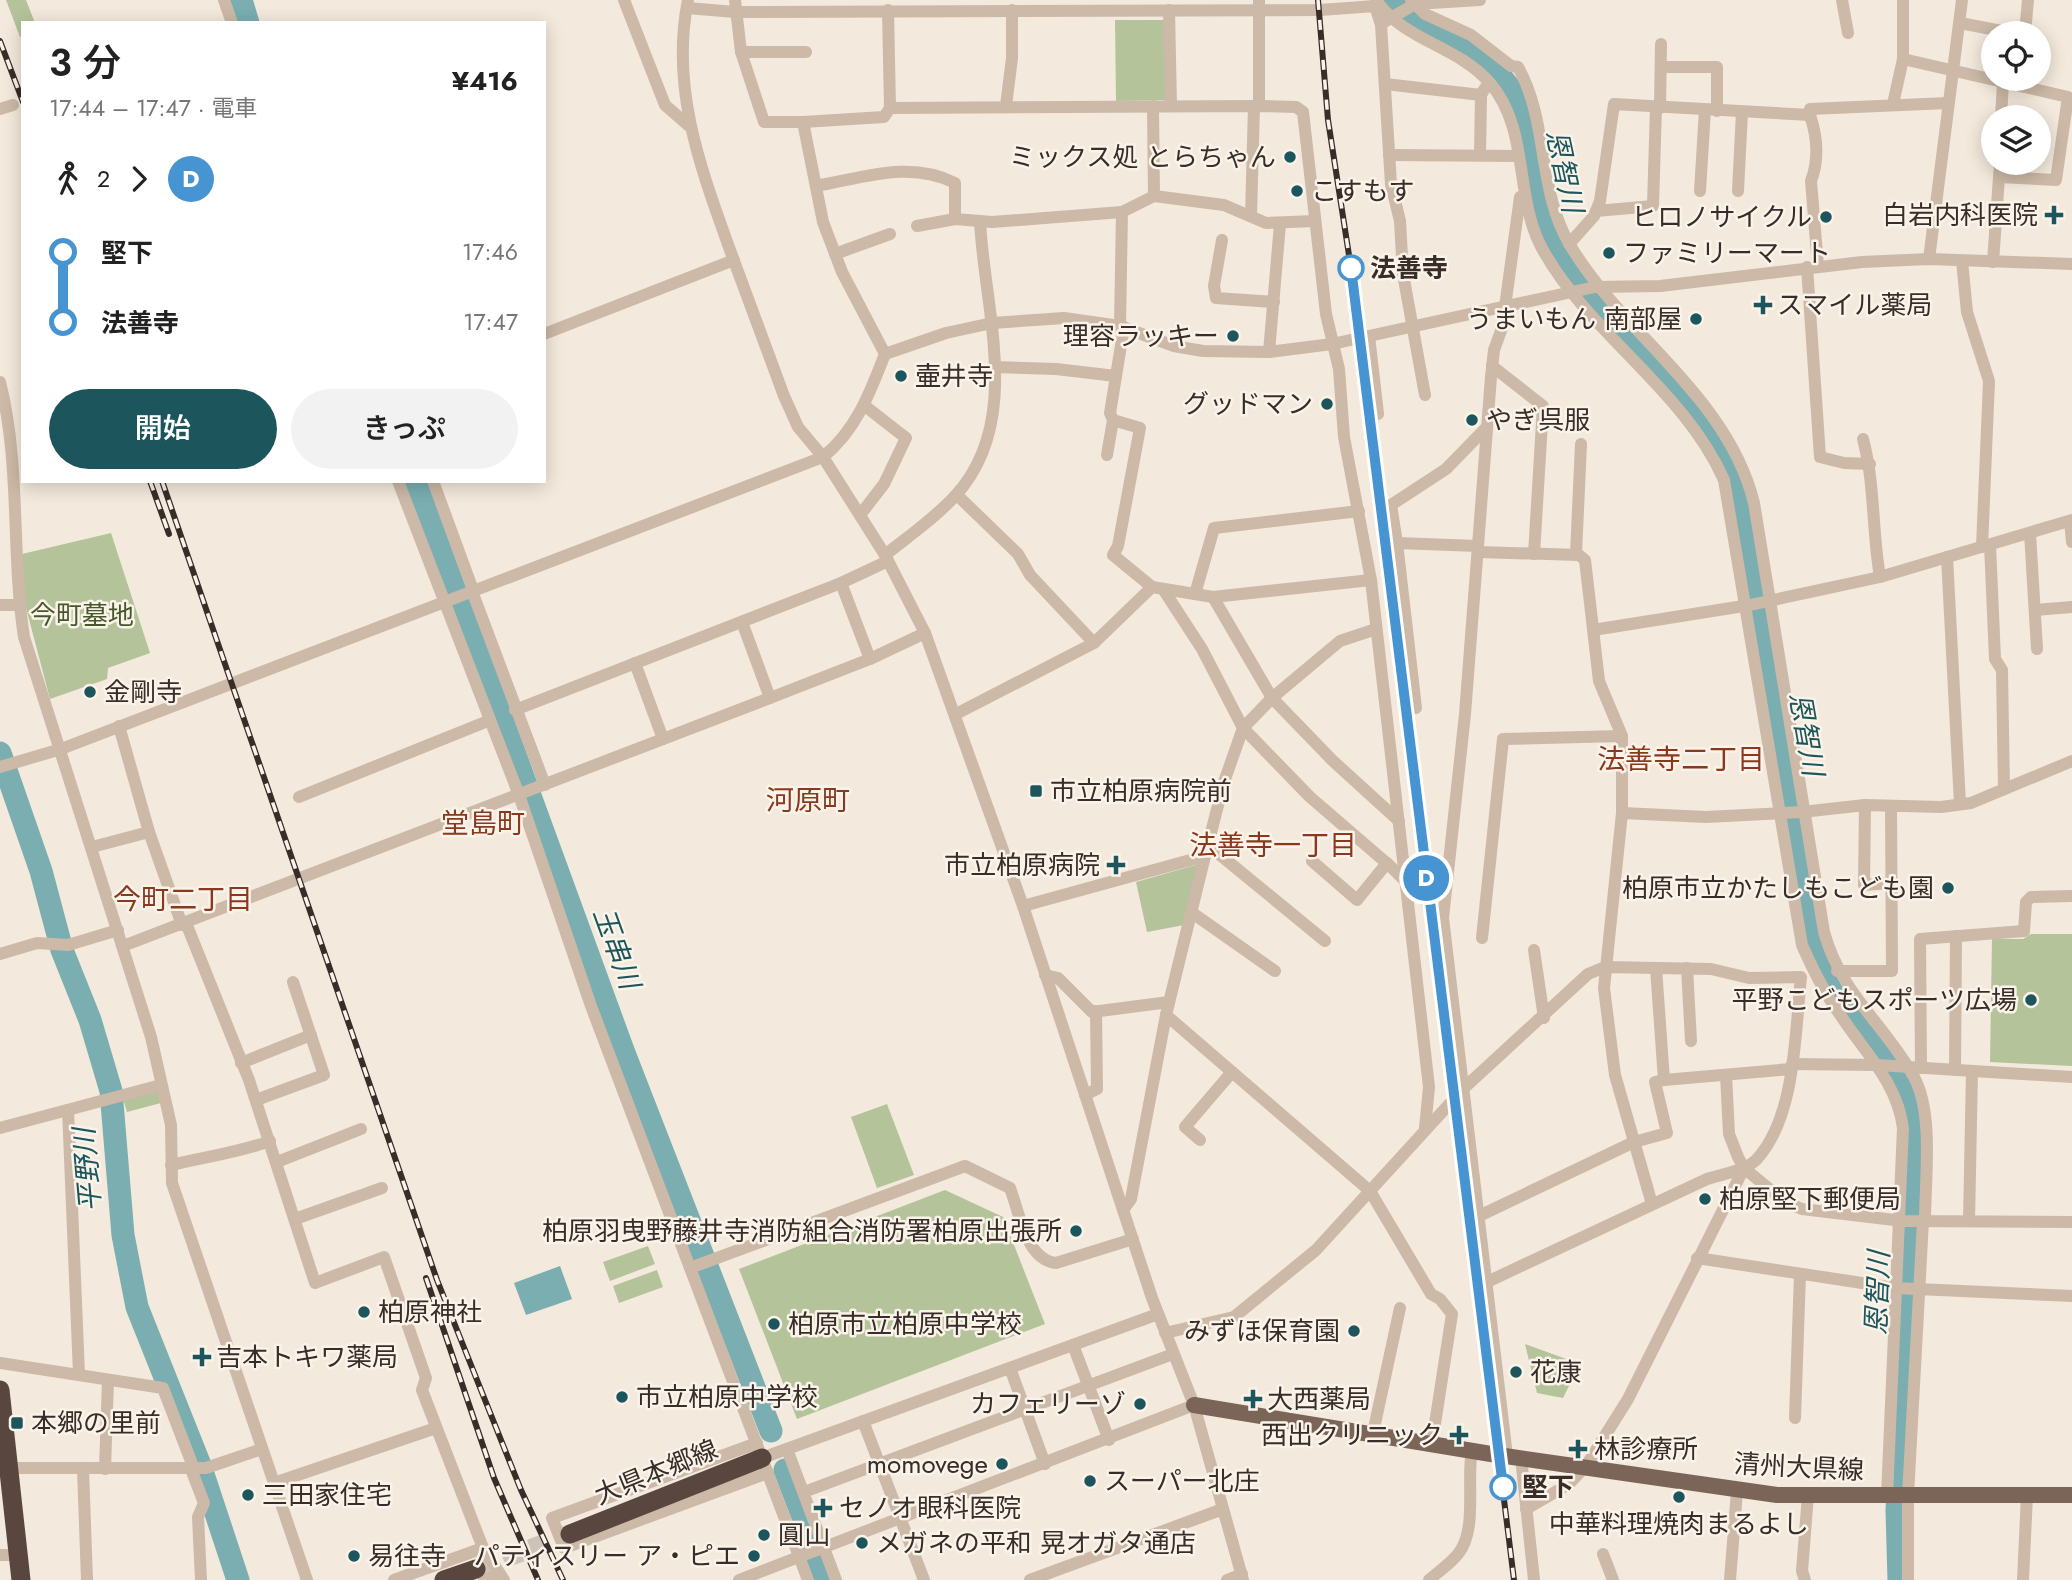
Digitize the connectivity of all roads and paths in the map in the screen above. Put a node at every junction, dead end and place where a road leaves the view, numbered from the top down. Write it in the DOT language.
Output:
graph roads {
  1 [pos="224,0"];
  2 [pos="624,0"];
  3 [pos="1480,0"];
  4 [pos="1842,0"];
  5 [pos="1903,0"];
  6 [pos="1962,0"];
  7 [pos="2028,0"];
  8 [pos="1375,2"];
  9 [pos="1413,2"];
  10 [pos="687,4"];
  11 [pos="827,5"];
  12 [pos="1068,5"];
  13 [pos="1259,5"];
  14 [pos="735,6"];
  15 [pos="888,10"];
  16 [pos="1012,10"];
  17 [pos="1169,10"];
  18 [pos="1389,19"];
  19 [pos="231,21"];
  20 [pos="2026,21"];
  21 [pos="1959,23"];
  22 [pos="1981,27"];
  23 [pos="1848,33"];
  24 [pos="1661,44"];
  25 [pos="741,52"];
  26 [pos="806,52"];
  27 [pos="1903,59"];
  28 [pos="1661,67"];
  29 [pos="1954,70"];
  30 [pos="1981,77"];
  31 [pos="1489,82"];
  32 [pos="1385,84"];
  33 [pos="2040,91"];
  34 [pos="1482,95"];
  35 [pos="1948,103"];
  36 [pos="13,104"];
  37 [pos="1893,104"];
  38 [pos="1006,106"];
  39 [pos="1153,106"];
  40 [pos="1171,106"];
  41 [pos="1257,106"];
  42 [pos="1658,107"];
  43 [pos="890,108"];
  44 [pos="0,109"];
  45 [pos="1711,111"];
  46 [pos="1742,113"];
  47 [pos="1811,115"];
  48 [pos="803,122"];
  49 [pos="689,126"];
  50 [pos="1389,155"];
  51 [pos="1480,155"];
  52 [pos="1519,156"];
  53 [pos="1999,177"];
  54 [pos="1521,185"];
  55 [pos="816,186"];
  56 [pos="1700,191"];
  57 [pos="1738,191"];
  58 [pos="1154,196"];
  59 [pos="1596,211"];
  60 [pos="1122,212"];
  61 [pos="1251,216"];
  62 [pos="954,219"];
  63 [pos="980,221"];
  64 [pos="1315,221"];
  65 [pos="1280,224"];
  66 [pos="918,226"];
  67 [pos="890,234"];
  68 [pos="1222,240"];
  69 [pos="1569,244"];
  70 [pos="835,254"];
  71 [pos="1928,259"];
  72 [pos="734,260"];
  73 [pos="1962,261"];
  74 [pos="1993,262"];
  75 [pos="2072,264"];
  76 [pos="1812,267"];
  77 [pos="1598,287"];
  78 [pos="1573,292"];
  79 [pos="1273,302"];
  80 [pos="1508,307"];
  81 [pos="992,323"];
  82 [pos="1122,326"];
  83 [pos="1411,327"];
  84 [pos="546,333"];
  85 [pos="1369,336"];
  86 [pos="1332,344"];
  87 [pos="1269,352"];
  88 [pos="885,354"];
  89 [pos="994,366"];
  90 [pos="1492,366"];
  91 [pos="1116,376"];
  92 [pos="0,382"];
  93 [pos="1425,395"];
  94 [pos="866,406"];
  95 [pos="1378,414"];
  96 [pos="1113,420"];
  97 [pos="1487,427"];
  98 [pos="1863,439"];
  99 [pos="1581,444"];
  100 [pos="1107,455"];
  101 [pos="823,457"];
  102 [pos="1870,464"];
  103 [pos="399,483"];
  104 [pos="434,483"];
  105 [pos="957,495"];
  106 [pos="1359,511"];
  107 [pos="860,515"];
  108 [pos="2071,521"];
  109 [pos="2030,533"];
  110 [pos="2072,542"];
  111 [pos="1397,544"];
  112 [pos="1986,546"];
  113 [pos="1478,549"];
  114 [pos="1534,554"];
  115 [pos="1576,554"];
  116 [pos="1947,557"];
  117 [pos="887,558"];
  118 [pos="1880,577"];
  119 [pos="1371,580"];
  120 [pos="841,583"];
  121 [pos="1158,588"];
  122 [pos="471,591"];
  123 [pos="1195,594"];
  124 [pos="1213,597"];
  125 [pos="447,600"];
  126 [pos="1770,601"];
  127 [pos="0,604"];
  128 [pos="19,605"];
  129 [pos="1748,605"];
  130 [pos="2072,607"];
  131 [pos="2035,610"];
  132 [pos="742,622"];
  133 [pos="1376,628"];
  134 [pos="1593,630"];
  135 [pos="925,633"];
  136 [pos="1094,643"];
  137 [pos="2037,649"];
  138 [pos="870,659"];
  139 [pos="635,663"];
  140 [pos="769,698"];
  141 [pos="1272,698"];
  142 [pos="1416,708"];
  143 [pos="515,710"];
  144 [pos="956,714"];
  145 [pos="488,721"];
  146 [pos="119,726"];
  147 [pos="1243,728"];
  148 [pos="1622,736"];
  149 [pos="663,739"];
  150 [pos="61,749"];
  151 [pos="2072,761"];
  152 [pos="3,766"];
  153 [pos="2004,789"];
  154 [pos="531,790"];
  155 [pos="299,797"];
  156 [pos="1959,804"];
  157 [pos="1865,805"];
  158 [pos="1891,806"];
  159 [pos="1804,812"];
  160 [pos="1622,813"];
  161 [pos="1784,813"];
  162 [pos="1399,821"];
  163 [pos="149,832"];
  164 [pos="92,847"];
  165 [pos="1206,850"];
  166 [pos="1312,862"];
  167 [pos="1387,863"];
  168 [pos="1406,882"];
  169 [pos="1891,883"];
  170 [pos="2072,896"];
  171 [pos="1023,906"];
  172 [pos="1191,912"];
  173 [pos="1443,918"];
  174 [pos="184,924"];
  175 [pos="118,930"];
  176 [pos="1956,936"];
  177 [pos="1482,938"];
  178 [pos="1325,941"];
  179 [pos="123,946"];
  180 [pos="1534,950"];
  181 [pos="0,954"];
  182 [pos="1808,960"];
  183 [pos="1605,967"];
  184 [pos="1656,968"];
  185 [pos="1687,968"];
  186 [pos="1275,971"];
  187 [pos="1837,971"];
  188 [pos="1045,975"];
  189 [pos="1801,977"];
  190 [pos="293,982"];
  191 [pos="1167,1009"];
  192 [pos="1096,1012"];
  193 [pos="1544,1017"];
  194 [pos="311,1035"];
  195 [pos="1691,1041"];
  196 [pos="242,1063"];
  197 [pos="1880,1066"];
  198 [pos="1792,1067"];
  199 [pos="1903,1067"];
  200 [pos="1920,1068"];
  201 [pos="1955,1070"];
  202 [pos="1972,1071"];
  203 [pos="1232,1072"];
  204 [pos="1726,1075"];
  205 [pos="2072,1076"];
  206 [pos="1664,1080"];
  207 [pos="161,1085"];
  208 [pos="1464,1088"];
  209 [pos="1085,1095"];
  210 [pos="256,1100"];
  211 [pos="68,1110"];
  212 [pos="0,1128"];
  213 [pos="1425,1128"];
  214 [pos="361,1129"];
  215 [pos="1200,1140"];
  216 [pos="270,1141"];
  217 [pos="1633,1142"];
  218 [pos="277,1161"];
  219 [pos="171,1166"];
  220 [pos="1744,1168"];
  221 [pos="382,1188"];
  222 [pos="1370,1191"];
  223 [pos="1652,1204"];
  224 [pos="1124,1210"];
  225 [pos="1479,1216"];
  226 [pos="295,1219"];
  227 [pos="1901,1220"];
  228 [pos="1923,1221"];
  229 [pos="1969,1221"];
  230 [pos="2072,1222"];
  231 [pos="1133,1239"];
  232 [pos="1697,1258"];
  233 [pos="690,1268"];
  234 [pos="1800,1274"];
  235 [pos="1487,1282"];
  236 [pos="1897,1288"];
  237 [pos="1919,1289"];
  238 [pos="2072,1296"];
  239 [pos="1400,1308"];
  240 [pos="1158,1314"];
  241 [pos="1165,1333"];
  242 [pos="1073,1345"];
  243 [pos="1173,1354"];
  244 [pos="0,1363"];
  245 [pos="1010,1368"];
  246 [pos="79,1374"];
  247 [pos="108,1380"];
  248 [pos="1089,1386"];
  249 [pos="0,1390"];
  250 [pos="1194,1405"];
  251 [pos="1026,1409"];
  252 [pos="1795,1418"];
  253 [pos="863,1421"];
  254 [pos="436,1428"];
  255 [pos="1373,1433"];
  256 [pos="1109,1440"];
  257 [pos="1432,1443"];
  258 [pos="262,1449"];
  259 [pos="787,1449"];
  260 [pos="1472,1450"];
  261 [pos="1514,1456"];
  262 [pos="762,1458"];
  263 [pos="880,1463"];
  264 [pos="1045,1464"];
  265 [pos="1586,1466"];
  266 [pos="4,1468"];
  267 [pos="83,1469"];
  268 [pos="106,1469"];
  269 [pos="197,1469"];
  270 [pos="274,1483"];
  271 [pos="1737,1490"];
  272 [pos="804,1492"];
  273 [pos="1808,1495"];
  274 [pos="2027,1495"];
  275 [pos="2072,1495"];
  276 [pos="1898,1496"];
  277 [pos="1223,1509"];
  278 [pos="1526,1509"];
  279 [pos="901,1517"];
  280 [pos="570,1534"];
  281 [pos="483,1548"];
  282 [pos="811,1551"];
  283 [pos="1603,1554"];
  284 [pos="9,1555"];
  285 [pos="480,1574"];
  286 [pos="502,1577"];
  287 [pos="1242,1577"];
  288 [pos="21,1580"];
  289 [pos="87,1580"];
  290 [pos="201,1580"];
  291 [pos="307,1580"];
  292 [pos="394,1580"];
  293 [pos="444,1580"];
  294 [pos="739,1580"];
  295 [pos="808,1580"];
  296 [pos="836,1580"];
  297 [pos="924,1580"];
  298 [pos="1030,1580"];
  299 [pos="1227,1580"];
  300 [pos="1429,1580"];
  301 [pos="1534,1580"];
  302 [pos="1613,1580"];
  303 [pos="1730,1580"];
  304 [pos="1805,1580"];
  305 [pos="1908,1580"];
  306 [pos="2023,1580"];
  1 -- 19 [label="street"];
  2 -- 49 [label="street"];
  3 -- 9 [label="street"];
  4 -- 23 [label="street"];
  5 -- 27 [label="street"];
  6 -- 21 [label="street"];
  7 -- 20 [label="street"];
  8 -- 13 [label="street"];
  8 -- 18 [label="street"];
  9 -- 18 [label="street"];
  9 -- 69 [label="street"];
  10 -- 14 [label="street"];
  10 -- 49 [label="street"];
  11 -- 14 [label="street"];
  11 -- 15 [label="street"];
  12 -- 16 [label="street"];
  12 -- 17 [label="street"];
  13 -- 17 [label="street"];
  13 -- 41 [label="street"];
  14 -- 25 [label="street"];
  15 -- 16 [label="street"];
  15 -- 43 [label="street"];
  16 -- 38 [label="street"];
  17 -- 40 [label="street"];
  18 -- 31 [label="street"];
  18 -- 32 [label="street"];
  21 -- 22 [label="street"];
  21 -- 29 [label="street"];
  24 -- 28 [label="street"];
  25 -- 26 [label="street"];
  25 -- 48 [label="street"];
  27 -- 29 [label="street"];
  27 -- 37 [label="street"];
  28 -- 42 [label="street"];
  28 -- 45 [label="street"];
  29 -- 30 [label="street"];
  29 -- 35 [label="street"];
  31 -- 34 [label="street"];
  31 -- 52 [label="street"];
  32 -- 34 [label="street"];
  32 -- 50 [label="street"];
  33 -- 53 [label="street"];
  34 -- 51 [label="street"];
  35 -- 37 [label="street"];
  35 -- 71 [label="street"];
  36 -- 44 [label="street"];
  37 -- 47 [label="street"];
  38 -- 39 [label="street"];
  38 -- 43 [label="street"];
  39 -- 40 [label="street"];
  39 -- 58 [label="street"];
  40 -- 41 [label="street"];
  41 -- 61 [label="street"];
  41 -- 64 [label="street"];
  42 -- 45 [label="street"];
  42 -- 59 [label="street"];
  42 -- 59 [label="street"];
  43 -- 48 [label="street"];
  45 -- 46 [label="street"];
  45 -- 56 [label="street"];
  46 -- 47 [label="street"];
  46 -- 57 [label="street"];
  47 -- 76 [label="street"];
  48 -- 55 [label="street"];
  49 -- 72 [label="street"];
  50 -- 51 [label="street"];
  50 -- 83 [label="street"];
  51 -- 52 [label="street"];
  52 -- 54 [label="street"];
  53 -- 74 [label="street"];
  54 -- 78 [label="street"];
  54 -- 80 [label="street"];
  55 -- 62 [label="street"];
  55 -- 70 [label="street"];
  58 -- 60 [label="street"];
  58 -- 61 [label="street"];
  59 -- 69 [label="street"];
  60 -- 63 [label="street"];
  60 -- 82 [label="street"];
  61 -- 65 [label="street"];
  62 -- 63 [label="street"];
  62 -- 66 [label="street"];
  63 -- 81 [label="street"];
  64 -- 65 [label="street"];
  64 -- 86 [label="street"];
  65 -- 79 [label="street"];
  67 -- 70 [label="street"];
  68 -- 79 [label="street"];
  69 -- 77 [label="street"];
  70 -- 88 [label="street"];
  71 -- 73 [label="street"];
  71 -- 76 [label="street"];
  72 -- 84 [label="street"];
  72 -- 101 [label="street"];
  73 -- 74 [label="street"];
  73 -- 112 [label="street"];
  74 -- 75 [label="street"];
  76 -- 77 [label="street"];
  76 -- 102 [label="street"];
  77 -- 78 [label="street"];
  77 -- 126 [label="street"];
  78 -- 80 [label="street"];
  78 -- 129 [label="street"];
  79 -- 87 [label="street"];
  80 -- 83 [label="street"];
  80 -- 90 [label="street"];
  81 -- 82 [label="street"];
  81 -- 88 [label="street"];
  81 -- 89 [label="street"];
  82 -- 87 [label="street"];
  82 -- 91 [label="street"];
  83 -- 85 [label="street"];
  83 -- 93 [label="street"];
  85 -- 86 [label="street"];
  85 -- 95 [label="street"];
  86 -- 87 [label="street"];
  86 -- 106 [label="street"];
  88 -- 94 [label="street"];
  89 -- 91 [label="street"];
  89 -- 105 [label="street"];
  90 -- 97 [label="street"];
  90 -- 114 [label="street"];
  91 -- 96 [label="street"];
  92 -- 128 [label="street"];
  94 -- 101 [label="street"];
  94 -- 107 [label="street"];
  96 -- 100 [label="street"];
  96 -- 121 [label="street"];
  97 -- 111 [label="street"];
  97 -- 113 [label="street"];
  98 -- 102 [label="street"];
  99 -- 115 [label="street"];
  101 -- 107 [label="street"];
  101 -- 122 [label="street"];
  102 -- 118 [label="street"];
  103 -- 125 [label="street"];
  104 -- 122 [label="street"];
  105 -- 117 [label="street"];
  105 -- 136 [label="street"];
  106 -- 119 [label="street"];
  106 -- 123 [label="street"];
  107 -- 117 [label="street"];
  108 -- 109 [label="street"];
  108 -- 110 [label="street"];
  109 -- 112 [label="street"];
  109 -- 131 [label="street"];
  111 -- 113 [label="street"];
  111 -- 142 [label="street"];
  112 -- 116 [label="street"];
  112 -- 153 [label="street"];
  113 -- 114 [label="street"];
  113 -- 173 [label="street"];
  114 -- 115 [label="street"];
  115 -- 134 [label="street"];
  116 -- 118 [label="street"];
  116 -- 156 [label="street"];
  117 -- 120 [label="street"];
  117 -- 135 [label="street"];
  118 -- 126 [label="street"];
  119 -- 124 [label="street"];
  119 -- 133 [label="street"];
  120 -- 132 [label="street"];
  120 -- 138 [label="street"];
  121 -- 123 [label="street"];
  121 -- 136 [label="street"];
  121 -- 147 [label="street"];
  122 -- 125 [label="street"];
  122 -- 143 [label="street"];
  123 -- 124 [label="street"];
  124 -- 141 [label="street"];
  125 -- 145 [label="street"];
  125 -- 146 [label="street"];
  126 -- 129 [label="street"];
  126 -- 159 [label="street"];
  127 -- 128 [label="street"];
  128 -- 150 [label="street"];
  129 -- 134 [label="street"];
  129 -- 161 [label="street"];
  130 -- 131 [label="street"];
  131 -- 137 [label="street"];
  132 -- 139 [label="street"];
  132 -- 140 [label="street"];
  133 -- 141 [label="street"];
  133 -- 162 [label="street"];
  134 -- 148 [label="street"];
  135 -- 138 [label="street"];
  135 -- 144 [label="street"];
  136 -- 144 [label="street"];
  138 -- 140 [label="street"];
  139 -- 143 [label="street"];
  139 -- 149 [label="street"];
  140 -- 149 [label="street"];
  141 -- 147 [label="street"];
  141 -- 162 [label="street"];
  143 -- 154 [label="street"];
  144 -- 171 [label="street"];
  145 -- 154 [label="street"];
  145 -- 155 [label="street"];
  146 -- 150 [label="street"];
  146 -- 163 [label="street"];
  147 -- 165 [label="street"];
  147 -- 167 [label="street"];
  148 -- 160 [label="street"];
  148 -- 177 [label="street"];
  149 -- 154 [label="street"];
  150 -- 152 [label="street"];
  150 -- 164 [label="street"];
  151 -- 153 [label="street"];
  153 -- 156 [label="street"];
  154 -- 174 [label="street"];
  154 -- 233 [label="street"];
  156 -- 158 [label="street"];
  157 -- 158 [label="street"];
  157 -- 159 [label="street"];
  157 -- 169 [label="street"];
  158 -- 169 [label="street"];
  159 -- 161 [label="street"];
  159 -- 187 [label="street"];
  160 -- 161 [label="street"];
  160 -- 183 [label="street"];
  161 -- 182 [label="street"];
  162 -- 168 [label="street"];
  163 -- 164 [label="street"];
  163 -- 174 [label="street"];
  164 -- 175 [label="street"];
  165 -- 171 [label="street"];
  165 -- 172 [label="street"];
  165 -- 178 [label="street"];
  166 -- 167 [label="street"];
  167 -- 168 [label="street"];
  168 -- 173 [label="street"];
  168 -- 213 [label="street"];
  169 -- 187 [label="street"];
  170 -- 176 [label="street"];
  171 -- 188 [label="street"];
  172 -- 186 [label="street"];
  172 -- 191 [label="street"];
  173 -- 208 [label="street"];
  174 -- 179 [label="street"];
  174 -- 196 [label="street"];
  175 -- 179 [label="street"];
  175 -- 181 [label="street"];
  176 -- 200 [label="street"];
  176 -- 201 [label="street"];
  179 -- 207 [label="street"];
  180 -- 193 [label="street"];
  182 -- 189 [label="street"];
  182 -- 197 [label="street"];
  183 -- 184 [label="street"];
  183 -- 193 [label="street"];
  183 -- 217 [label="street"];
  184 -- 185 [label="street"];
  184 -- 206 [label="street"];
  185 -- 189 [label="street"];
  185 -- 195 [label="street"];
  187 -- 199 [label="street"];
  188 -- 192 [label="street"];
  188 -- 209 [label="street"];
  189 -- 198 [label="street"];
  190 -- 194 [label="street"];
  191 -- 192 [label="street"];
  191 -- 203 [label="street"];
  191 -- 224 [label="street"];
  192 -- 209 [label="street"];
  193 -- 208 [label="street"];
  194 -- 196 [label="street"];
  194 -- 210 [label="street"];
  196 -- 210 [label="street"];
  197 -- 198 [label="street"];
  197 -- 199 [label="street"];
  197 -- 227 [label="street"];
  198 -- 204 [label="street"];
  198 -- 220 [label="street"];
  199 -- 200 [label="street"];
  199 -- 228 [label="street"];
  200 -- 201 [label="street"];
  201 -- 202 [label="street"];
  202 -- 205 [label="street"];
  202 -- 229 [label="street"];
  203 -- 215 [label="street"];
  203 -- 222 [label="street"];
  204 -- 206 [label="street"];
  204 -- 220 [label="street"];
  206 -- 217 [label="street"];
  207 -- 211 [label="street"];
  207 -- 219 [label="street"];
  208 -- 213 [label="street"];
  208 -- 225 [label="street"];
  209 -- 224 [label="street"];
  210 -- 216 [label="street"];
  211 -- 212 [label="street"];
  211 -- 246 [label="street"];
  213 -- 222 [label="street"];
  214 -- 218 [label="street"];
  216 -- 218 [label="street"];
  216 -- 219 [label="street"];
  217 -- 223 [label="street"];
  217 -- 225 [label="street"];
  218 -- 226 [label="street"];
  219 -- 258 [label="street"];
  220 -- 223 [label="street"];
  220 -- 227 [label="street"];
  220 -- 232 [label="street"];
  221 -- 226 [label="street"];
  222 -- 241 [label="street"];
  222 -- 257 [label="street"];
  223 -- 235 [label="street"];
  224 -- 231 [label="street"];
  225 -- 235 [label="street"];
  226 -- 254 [label="street"];
  227 -- 228 [label="street"];
  227 -- 236 [label="street"];
  228 -- 229 [label="street"];
  228 -- 237 [label="street"];
  229 -- 230 [label="street"];
  231 -- 233 [label="street"];
  231 -- 240 [label="street"];
  232 -- 234 [label="street"];
  232 -- 265 [label="street"];
  233 -- 262 [label="street"];
  234 -- 236 [label="street"];
  234 -- 252 [label="street"];
  235 -- 261 [label="street"];
  236 -- 237 [label="street"];
  236 -- 276 [label="street"];
  237 -- 238 [label="street"];
  237 -- 276 [label="street"];
  239 -- 255 [label="street"];
  240 -- 241 [label="street"];
  240 -- 242 [label="street"];
  241 -- 243 [label="street"];
  242 -- 245 [label="street"];
  242 -- 248 [label="street"];
  243 -- 248 [label="street"];
  243 -- 250 [label="street"];
  244 -- 246 [label="street"];
  245 -- 251 [label="street"];
  245 -- 253 [label="street"];
  246 -- 247 [label="street"];
  247 -- 268 [label="street"];
  247 -- 269 [label="street"];
  248 -- 251 [label="street"];
  248 -- 256 [label="street"];
  249 -- 266 [label="highway"];
  250 -- 255 [label="main road, 清州大県線"];
  250 -- 256 [label="street"];
  250 -- 277 [label="street"];
  251 -- 263 [label="street"];
  251 -- 264 [label="street"];
  253 -- 259 [label="street"];
  253 -- 263 [label="street"];
  254 -- 270 [label="street"];
  254 -- 281 [label="street"];
  255 -- 257 [label="main road, 清州大県線"];
  256 -- 264 [label="street"];
  257 -- 260 [label="main road, 清州大県線"];
  258 -- 269 [label="street"];
  258 -- 270 [label="street"];
  259 -- 262 [label="street"];
  259 -- 272 [label="street"];
  260 -- 261 [label="main road, 清州大県線"];
  260 -- 300 [label="street"];
  261 -- 265 [label="main road, 清州大県線"];
  261 -- 278 [label="street"];
  262 -- 262 [label="street"];
  262 -- 280 [label="highway, 大県本郷線"];
  262 -- 282 [label="street"];
  263 -- 272 [label="street"];
  263 -- 279 [label="street"];
  264 -- 279 [label="street"];
  265 -- 271 [label="main road, 清州大県線"];
  265 -- 278 [label="street"];
  266 -- 267 [label="street"];
  266 -- 284 [label="highway"];
  267 -- 268 [label="street"];
  267 -- 289 [label="street"];
  268 -- 269 [label="street"];
  269 -- 290 [label="street"];
  270 -- 291 [label="street"];
  271 -- 273 [label="main road, 清州大県線"];
  271 -- 303 [label="street"];
  272 -- 282 [label="street"];
  273 -- 276 [label="main road, 清州大県線"];
  273 -- 304 [label="street"];
  274 -- 275 [label="main road, 清州大県線"];
  274 -- 276 [label="main road, 清州大県線"];
  274 -- 306 [label="street"];
  276 -- 305 [label="street"];
  277 -- 287 [label="street"];
  277 -- 298 [label="street"];
  278 -- 301 [label="street"];
  279 -- 282 [label="street"];
  279 -- 297 [label="street"];
  281 -- 286 [label="street"];
  281 -- 292 [label="street"];
  282 -- 294 [label="street"];
  282 -- 295 [label="street"];
  282 -- 296 [label="street"];
  283 -- 302 [label="street"];
  284 -- 288 [label="highway"];
  285 -- 286 [label="street"];
  285 -- 293 [label="highway"];
  287 -- 299 [label="street"];
}
